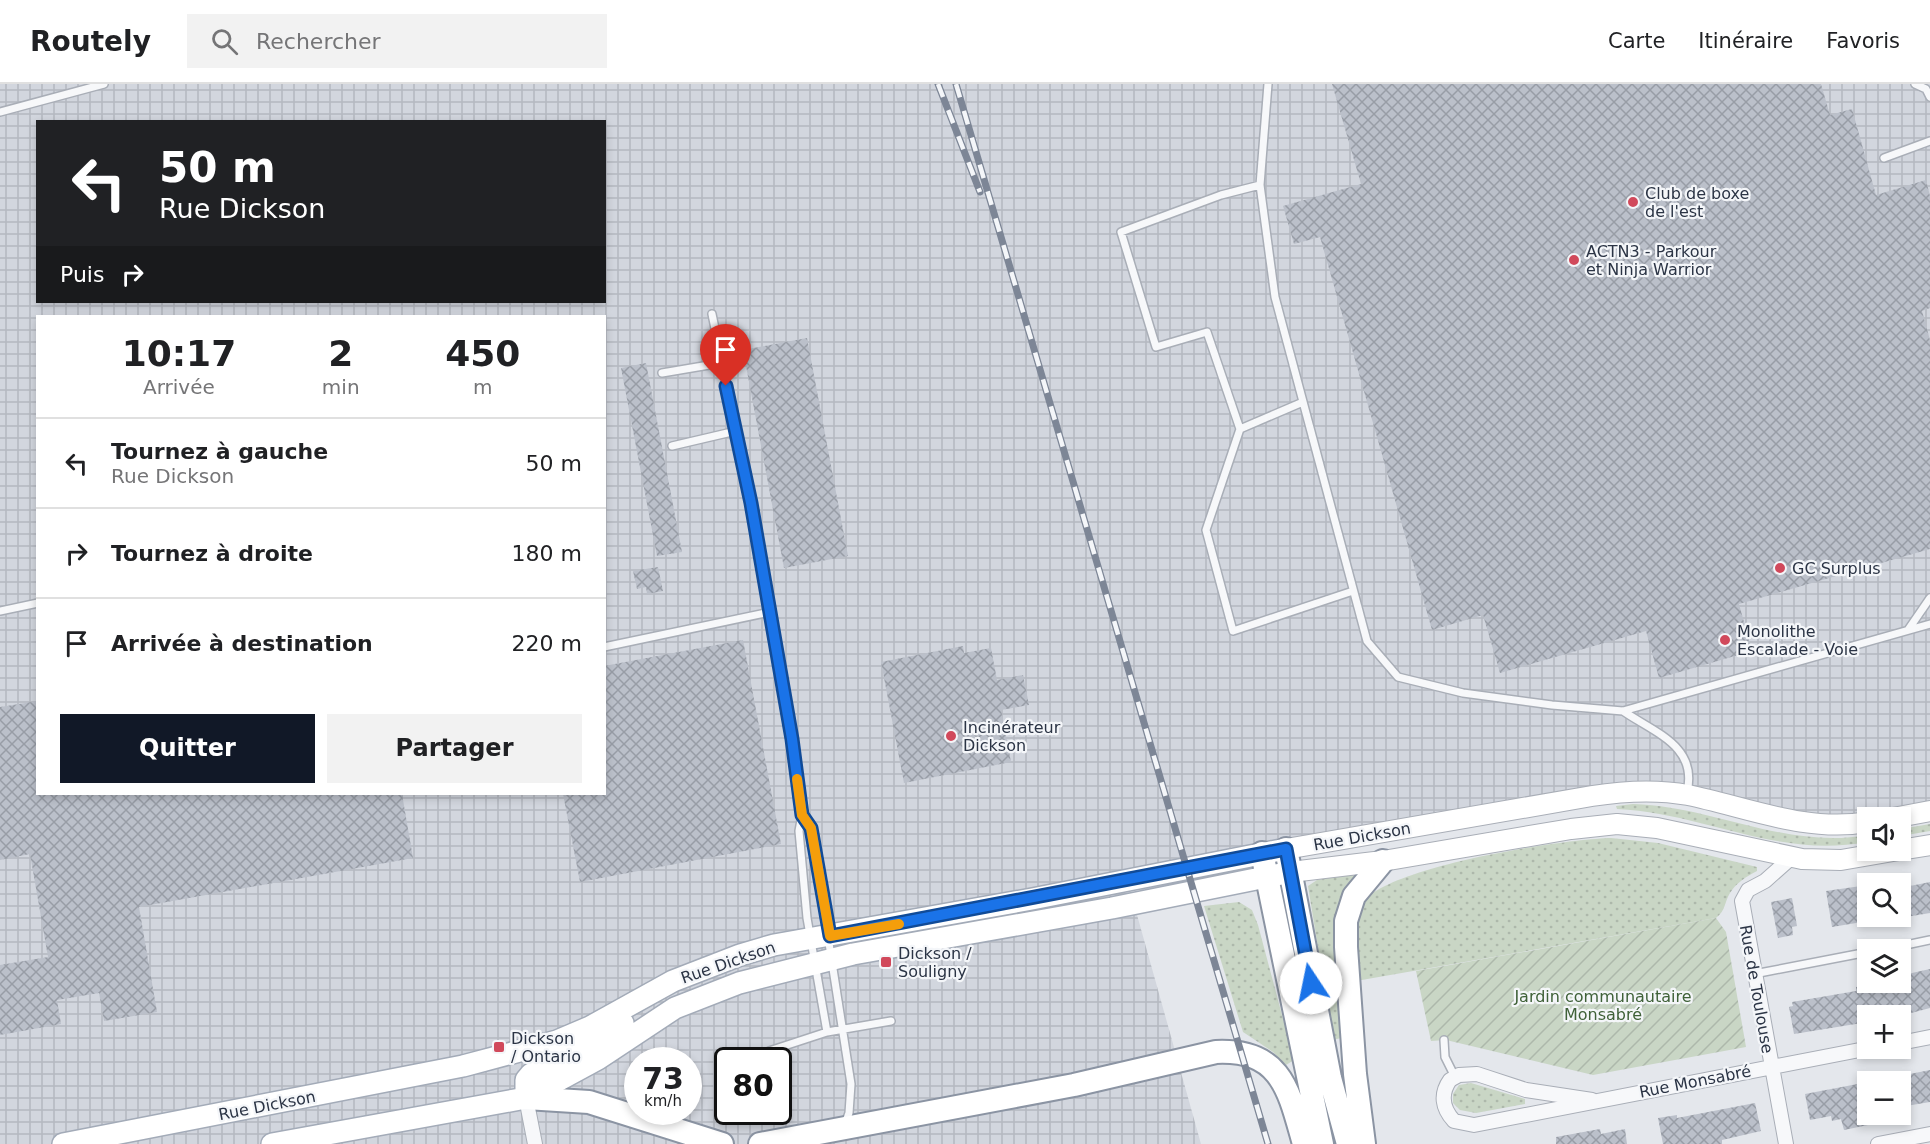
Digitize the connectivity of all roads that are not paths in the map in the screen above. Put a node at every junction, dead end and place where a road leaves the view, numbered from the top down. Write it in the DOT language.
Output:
graph roads {
  1 [pos="104,84"];
  2 [pos="1268,84"];
  3 [pos="1915,84"];
  4 [pos="1930,97"];
  5 [pos="0,112"];
  6 [pos="1930,141"];
  7 [pos="1884,159"];
  8 [pos="1260,185"];
  9 [pos="712,314"];
  10 [pos="722,363"];
  11 [pos="662,373"];
  12 [pos="1304,402"];
  13 [pos="1240,429"];
  14 [pos="736,431"];
  15 [pos="672,446"];
  16 [pos="1353,591"];
  17 [pos="1930,598"];
  18 [pos="36,603"];
  19 [pos="0,611"];
  20 [pos="770,612"];
  21 [pos="1930,624"];
  22 [pos="1908,630"];
  23 [pos="606,647"];
  24 [pos="1623,711"];
  25 [pos="1686,795"];
  26 [pos="1930,811"];
  27 [pos="802,815"];
  28 [pos="1911,815"];
  29 [pos="1857,823"];
  30 [pos="1930,845"];
  31 [pos="1911,848"];
  32 [pos="1286,849"];
  33 [pos="1262,853"];
  34 [pos="1792,857"];
  35 [pos="1857,857"];
  36 [pos="1383,861"];
  37 [pos="1291,872"];
  38 [pos="1267,878"];
  39 [pos="820,937"];
  40 [pos="1930,940"];
  41 [pos="1911,944"];
  42 [pos="1857,954"];
  43 [pos="825,962"];
  44 [pos="697,972"];
  45 [pos="1754,974"];
  46 [pos="891,1021"];
  47 [pos="844,1028"];
  48 [pos="827,1032"];
  49 [pos="1930,1037"];
  50 [pos="1444,1040"];
  51 [pos="1911,1041"];
  52 [pos="781,1047"];
  53 [pos="1857,1051"];
  54 [pos="1772,1067"];
  55 [pos="1455,1077"];
  56 [pos="526,1098"];
  57 [pos="1592,1100"];
  58 [pos="843,1130"];
  59 [pos="1930,1134"];
  60 [pos="63,1144"];
  61 [pos="272,1144"];
  62 [pos="535,1144"];
  63 [pos="722,1144"];
  64 [pos="760,1144"];
  65 [pos="1304,1144"];
  66 [pos="1323,1144"];
  67 [pos="1348,1144"];
  68 [pos="1364,1144"];
  69 [pos="1786,1144"];
  70 [pos="1878,1144"];
  1 -- 5 [label="lane"];
  2 -- 8 [label="lane"];
  3 -- 4 [label="lane"];
  6 -- 7 [label="lane"];
  8 -- 12 [label="lane"];
  8 -- 13 [label="lane"];
  9 -- 10 [label="lane"];
  10 -- 11 [label="lane"];
  10 -- 14 [label="lane"];
  12 -- 13 [label="lane"];
  12 -- 16 [label="lane"];
  13 -- 16 [label="lane"];
  14 -- 15 [label="lane"];
  14 -- 20 [label="lane"];
  16 -- 24 [label="lane"];
  17 -- 22 [label="lane"];
  18 -- 19 [label="lane"];
  20 -- 23 [label="lane"];
  20 -- 27 [label="lane"];
  21 -- 22 [label="lane"];
  22 -- 24 [label="lane"];
  24 -- 25 [label="lane"];
  25 -- 29 [label="main road, Rue Dickson"];
  25 -- 32 [label="main road, Rue Dickson"];
  26 -- 28 [label="main road"];
  27 -- 39 [label="lane"];
  27 -- 39 [label="lane"];
  30 -- 31 [label="main road, Rue Dickson"];
  32 -- 33 [label="main road, Rue Dickson"];
  32 -- 37 [label="highway"];
  33 -- 38 [label="highway"];
  33 -- 39 [label="main road, Rue Dickson"];
  34 -- 35 [label="main road, Rue Dickson"];
  34 -- 36 [label="main road, Rue Dickson"];
  34 -- 45 [label="street, Rue de Toulouse"];
  36 -- 37 [label="main road, Rue Dickson"];
  36 -- 68 [label="highway"];
  37 -- 38 [label="main road, Rue Dickson"];
  37 -- 67 [label="highway"];
  38 -- 43 [label="main road, Rue Dickson"];
  38 -- 66 [label="highway"];
  39 -- 43 [label="lane"];
  39 -- 43 [label="lane"];
  39 -- 44 [label="main road, Rue Dickson"];
  40 -- 41 [label="lane"];
  42 -- 45 [label="lane"];
  43 -- 47 [label="lane"];
  43 -- 48 [label="lane"];
  43 -- 56 [label="main road, Rue Dickson"];
  44 -- 56 [label="main road"];
  44 -- 60 [label="main road, Rue Dickson"];
  45 -- 54 [label="street, Rue de Toulouse"];
  46 -- 47 [label="lane"];
  47 -- 48 [label="lane"];
  47 -- 58 [label="lane"];
  48 -- 52 [label="lane"];
  49 -- 51 [label="street"];
  50 -- 55 [label="lane"];
  53 -- 54 [label="street, Rue Monsabré"];
  54 -- 57 [label="street, Rue Monsabré"];
  54 -- 69 [label="street, Rue de Toulouse"];
  55 -- 57 [label="street, Rue Monsabré"];
  55 -- 57 [label="street, Rue Monsabré"];
  56 -- 61 [label="main road, Rue Dickson"];
  56 -- 62 [label="street"];
  56 -- 63 [label="highway"];
  58 -- 64 [label="highway"];
  58 -- 65 [label="highway"];
  59 -- 70 [label="street"];
}
